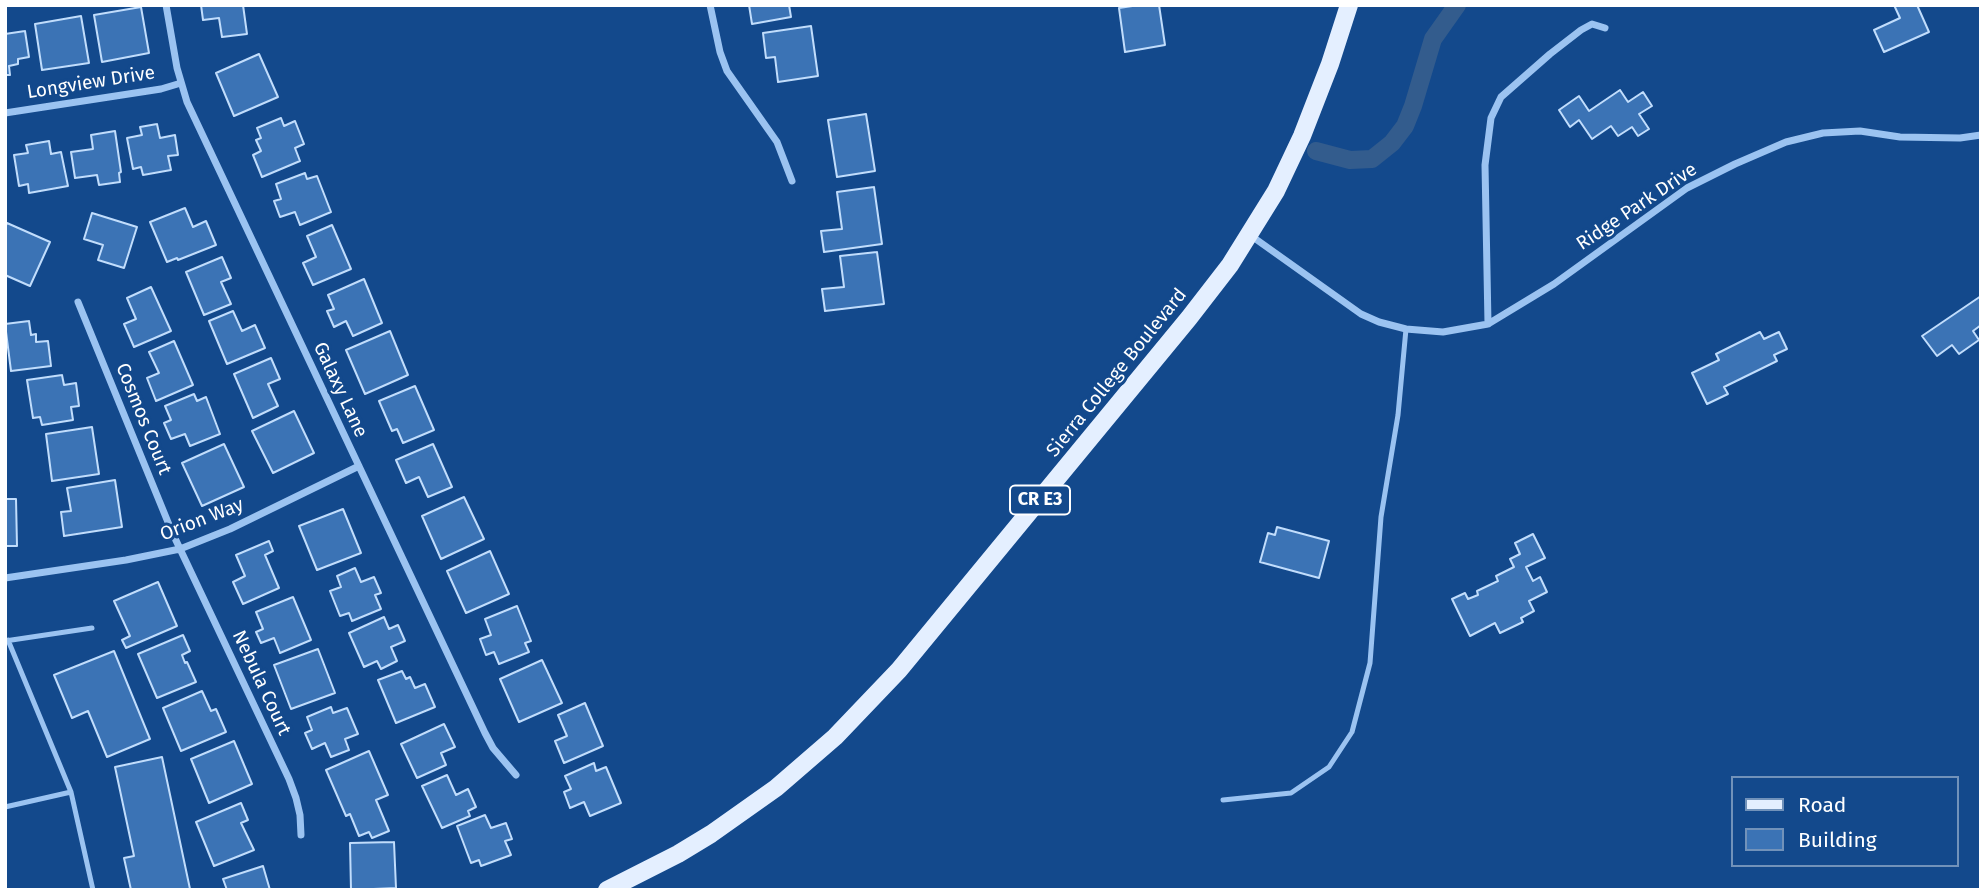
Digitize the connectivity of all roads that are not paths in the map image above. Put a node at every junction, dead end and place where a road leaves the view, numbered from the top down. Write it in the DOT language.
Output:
graph roads {
  1 [pos="166,5"];
  2 [pos="710,5"];
  3 [pos="1349,5"];
  4 [pos="1605,28"];
  5 [pos="181,83"];
  6 [pos="5,113"];
  7 [pos="1981,135"];
  8 [pos="792,181"];
  9 [pos="1250,235"];
  10 [pos="78,302"];
  11 [pos="1488,324"];
  12 [pos="1406,329"];
  13 [pos="359,466"];
  14 [pos="180,549"];
  15 [pos="5,578"];
  16 [pos="92,628"];
  17 [pos="6,641"];
  18 [pos="516,775"];
  19 [pos="71,792"];
  20 [pos="1223,800"];
  21 [pos="5,807"];
  22 [pos="301,835"];
  23 [pos="93,890"];
  24 [pos="607,890"];
  1 -- 5 [label="street, Galaxy Lane"];
  2 -- 8 [label="street"];
  3 -- 9 [label="main road, Sierra College Boulevard / CR E3"];
  4 -- 11 [label="street"];
  5 -- 6 [label="street, Longview Drive"];
  5 -- 13 [label="street, Galaxy Lane"];
  7 -- 11 [label="street, Ridge Park Drive"];
  9 -- 12 [label="street, Ridge Park Drive"];
  9 -- 24 [label="main road, Sierra College Boulevard / CR E3"];
  10 -- 14 [label="street, Cosmos Court"];
  11 -- 12 [label="street, Ridge Park Drive"];
  12 -- 20 [label="lane"];
  13 -- 14 [label="street, Orion Way"];
  13 -- 18 [label="street, Galaxy Lane"];
  14 -- 15 [label="street, Orion Way"];
  14 -- 22 [label="street, Nebula Court"];
  16 -- 17 [label="lane"];
  17 -- 19 [label="lane"];
  19 -- 21 [label="lane"];
  19 -- 23 [label="lane"];
}
